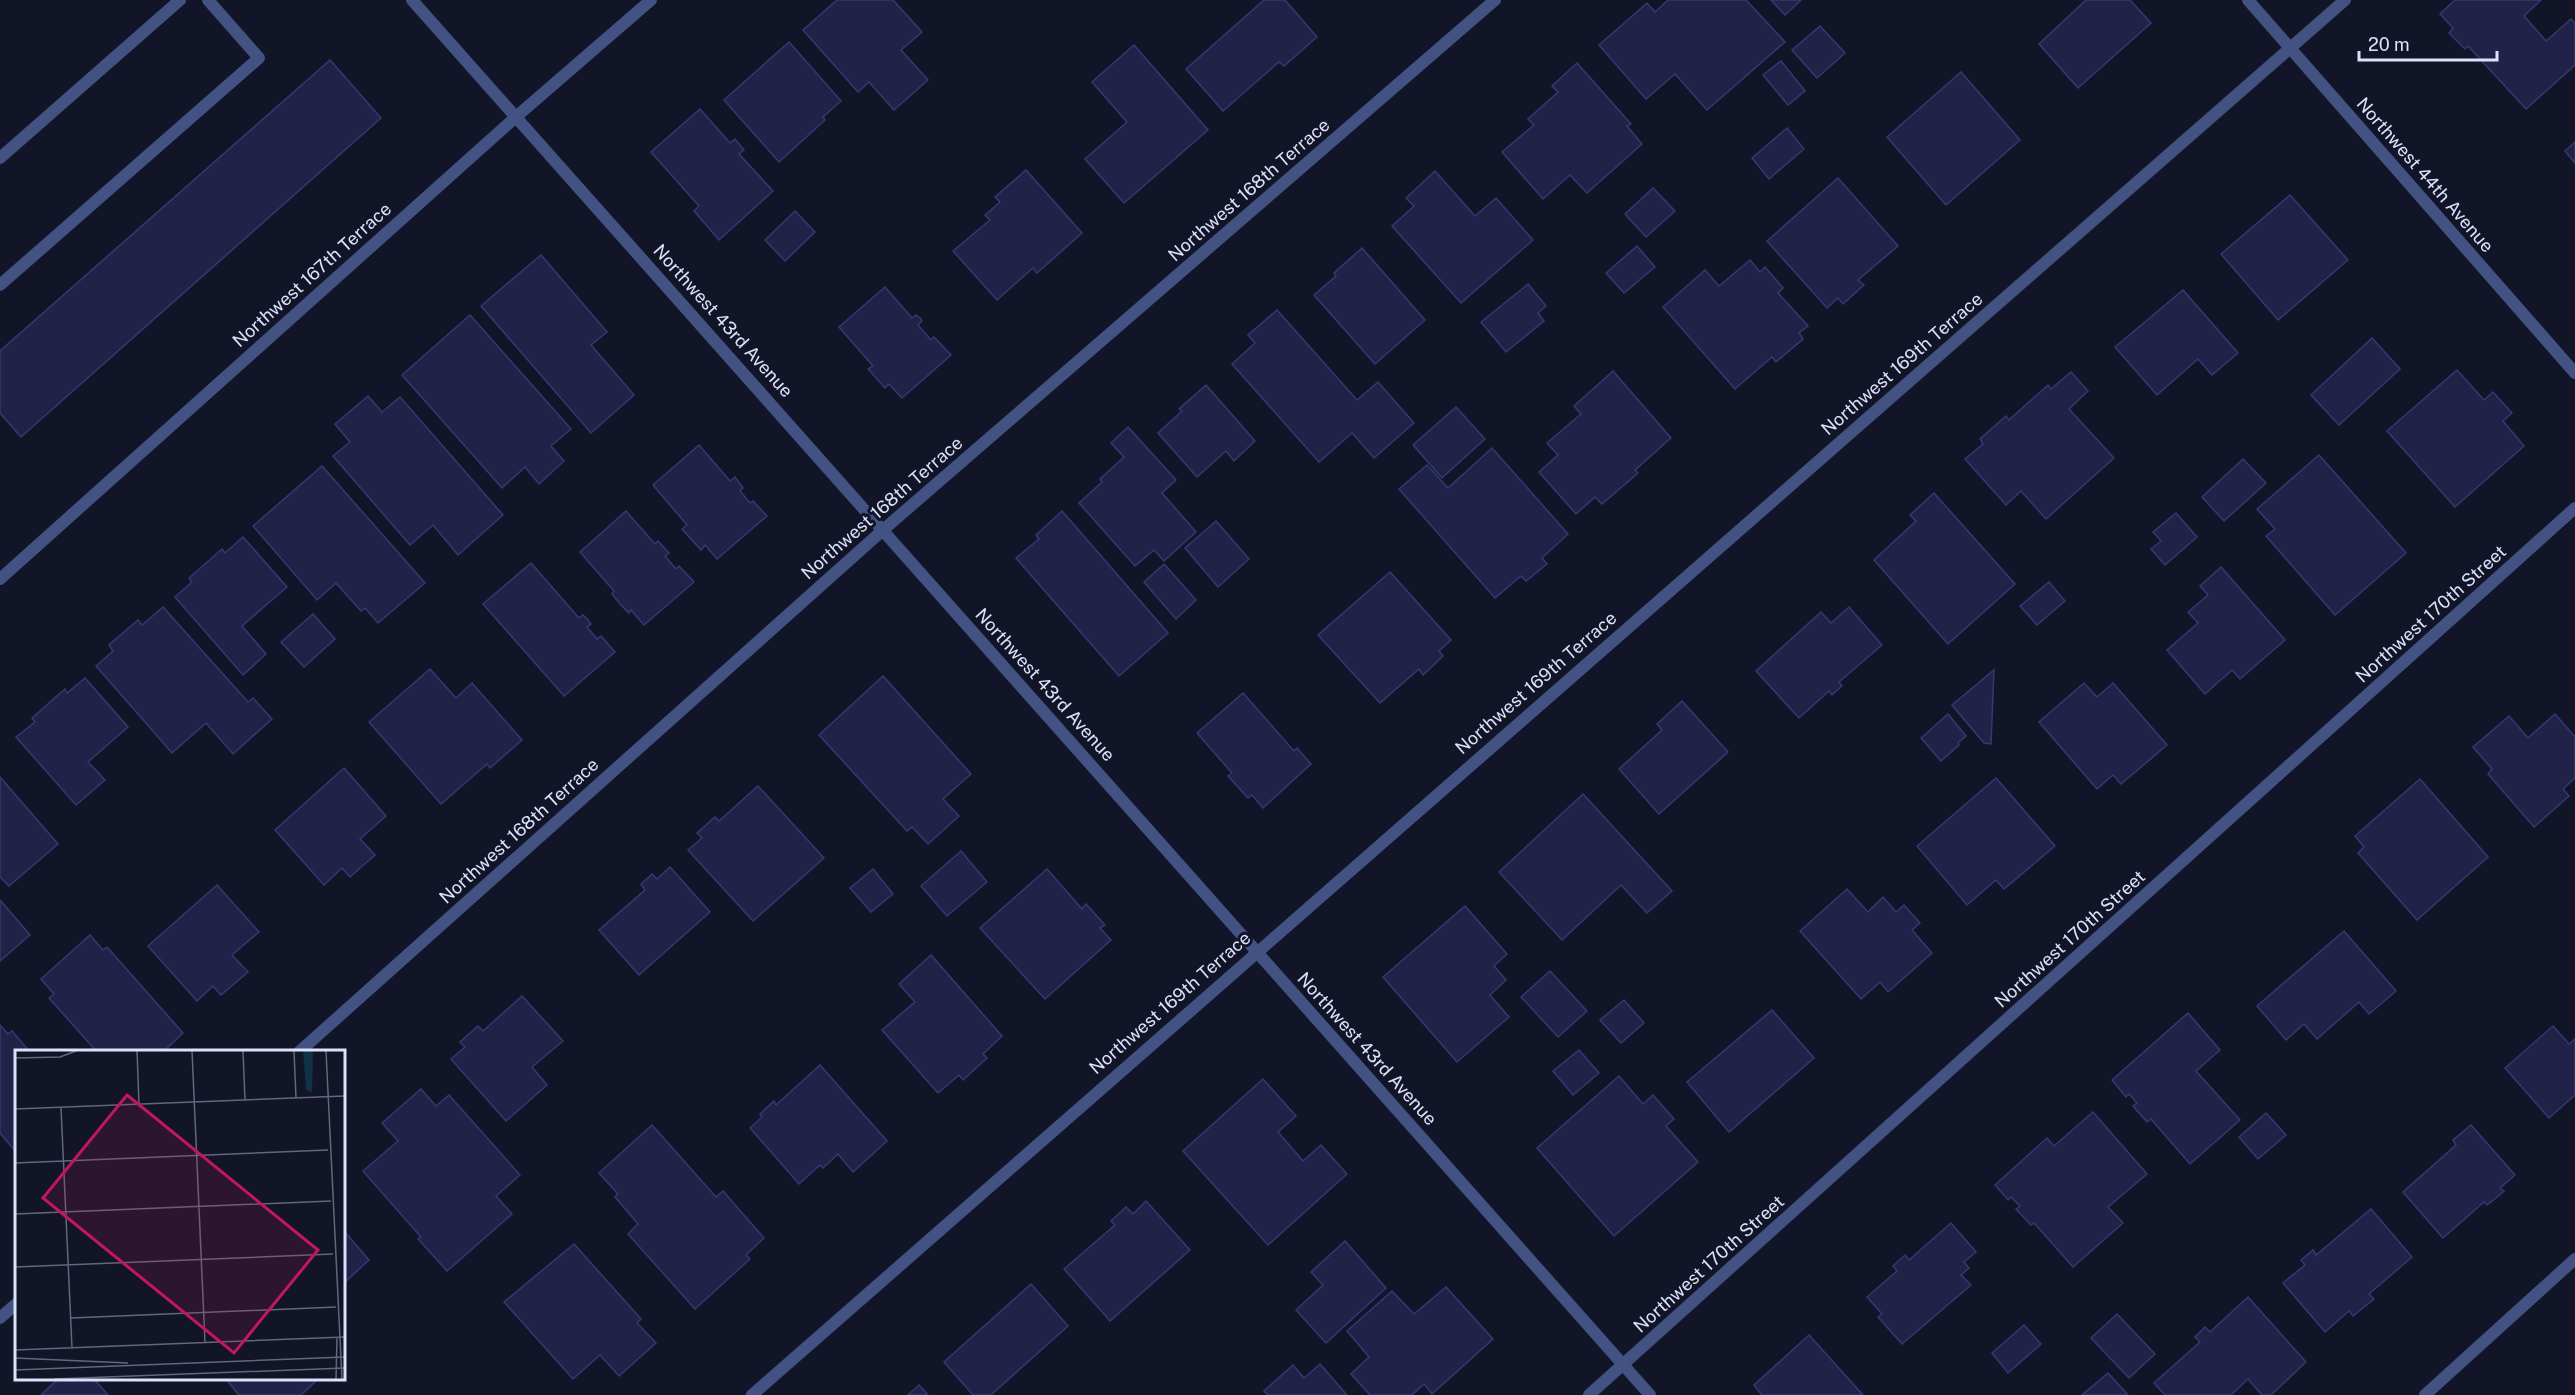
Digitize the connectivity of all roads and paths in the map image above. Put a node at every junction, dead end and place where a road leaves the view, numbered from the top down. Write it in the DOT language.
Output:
graph roads {
  1 [pos="180,0"];
  2 [pos="208,0"];
  3 [pos="412,0"];
  4 [pos="651,0"];
  5 [pos="1495,0"];
  6 [pos="2248,0"];
  7 [pos="2345,0"];
  8 [pos="2290,49"];
  9 [pos="517,116"];
  10 [pos="0,158"];
  11 [pos="0,285"];
  12 [pos="2575,373"];
  13 [pos="2575,508"];
  14 [pos="883,530"];
  15 [pos="0,579"];
  16 [pos="1256,951"];
  17 [pos="301,1050"];
  18 [pos="2575,1259"];
  19 [pos="15,1305"];
  20 [pos="0,1318"];
  21 [pos="1623,1366"];
  22 [pos="752,1395"];
  23 [pos="1589,1395"];
  24 [pos="1650,1395"];
  25 [pos="2425,1395"];
  1 -- 10 [label="street"];
  2 -- 11 [label="street"];
  3 -- 9 [label="street, Northwest 43rd Avenue"];
  4 -- 9 [label="street, Northwest 167th Terrace"];
  5 -- 14 [label="street, Northwest 168th Terrace"];
  6 -- 8 [label="street, Northwest 44th Avenue"];
  7 -- 8 [label="street, Northwest 169th Terrace"];
  8 -- 12 [label="street, Northwest 44th Avenue"];
  8 -- 16 [label="street, Northwest 169th Terrace"];
  9 -- 14 [label="street, Northwest 43rd Avenue"];
  9 -- 15 [label="street, Northwest 167th Terrace"];
  13 -- 21 [label="street, Northwest 170th Street"];
  14 -- 16 [label="street, Northwest 43rd Avenue"];
  14 -- 17 [label="street, Northwest 168th Terrace"];
  16 -- 21 [label="street, Northwest 43rd Avenue"];
  16 -- 22 [label="street, Northwest 169th Terrace"];
  18 -- 25 [label="street"];
  19 -- 20 [label="street"];
  21 -- 23 [label="street, Northwest 170th Street"];
  21 -- 24 [label="street, Northwest 43rd Avenue"];
}
